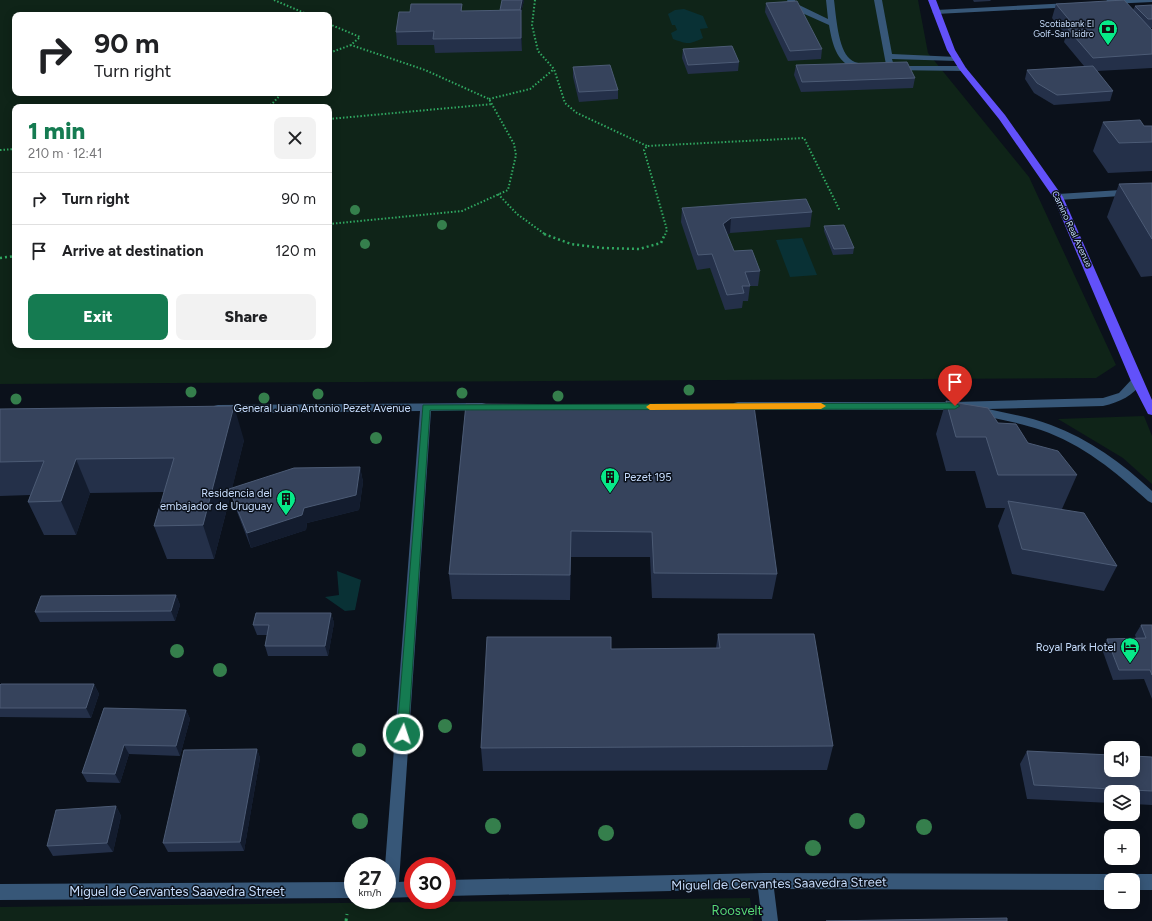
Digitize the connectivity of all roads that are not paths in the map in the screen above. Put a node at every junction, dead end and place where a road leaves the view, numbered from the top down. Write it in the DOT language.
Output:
graph roads {
  1 [pos="791,0"];
  2 [pos="830,0"];
  3 [pos="878,0"];
  4 [pos="932,0"];
  5 [pos="1150,0"];
  6 [pos="1104,3"];
  7 [pos="1080,4"];
  8 [pos="936,12"];
  9 [pos="834,24"];
  10 [pos="888,56"];
  11 [pos="957,59"];
  12 [pos="882,68"];
  13 [pos="963,69"];
  14 [pos="1152,191"];
  15 [pos="1058,197"];
  16 [pos="1137,381"];
  17 [pos="726,406"];
  18 [pos="955,406"];
  19 [pos="426,407"];
  20 [pos="497,407"];
  21 [pos="205,409"];
  22 [pos="1152,411"];
  23 [pos="1152,498"];
  24 [pos="392,857"];
  25 [pos="765,882"];
  26 [pos="1104,882"];
  27 [pos="1140,882"];
  28 [pos="1152,882"];
  29 [pos="456,888"];
  30 [pos="344,890"];
  31 [pos="0,892"];
  32 [pos="770,921"];
  1 -- 9 [label="street"];
  2 -- 9 [label="street"];
  3 -- 10 [label="street"];
  4 -- 8 [label="main road, Camino Real Avenue"];
  5 -- 6 [label="street"];
  7 -- 8 [label="street"];
  8 -- 11 [label="main road, Camino Real Avenue"];
  9 -- 12 [label="street"];
  10 -- 11 [label="street"];
  10 -- 12 [label="street"];
  11 -- 13 [label="main road, Camino Real Avenue"];
  12 -- 13 [label="street"];
  13 -- 15 [label="main road, Camino Real Avenue"];
  14 -- 15 [label="street"];
  15 -- 16 [label="main road, Camino Real Avenue"];
  16 -- 18 [label="street"];
  16 -- 22 [label="main road, Camino Real Avenue"];
  17 -- 18 [label="street"];
  18 -- 23 [label="street"];
  19 -- 20 [label="street, General Juan Antonio Pezet Avenue"];
  19 -- 21 [label="street, General Juan Antonio Pezet Avenue"];
  19 -- 24 [label="street"];
  25 -- 26 [label="street, Miguel de Cervantes Saavedra Street"];
  25 -- 29 [label="street, Miguel de Cervantes Saavedra Street"];
  25 -- 32 [label="street"];
  27 -- 28 [label="street"];
  30 -- 31 [label="street, Miguel de Cervantes Saavedra Street"];
}
